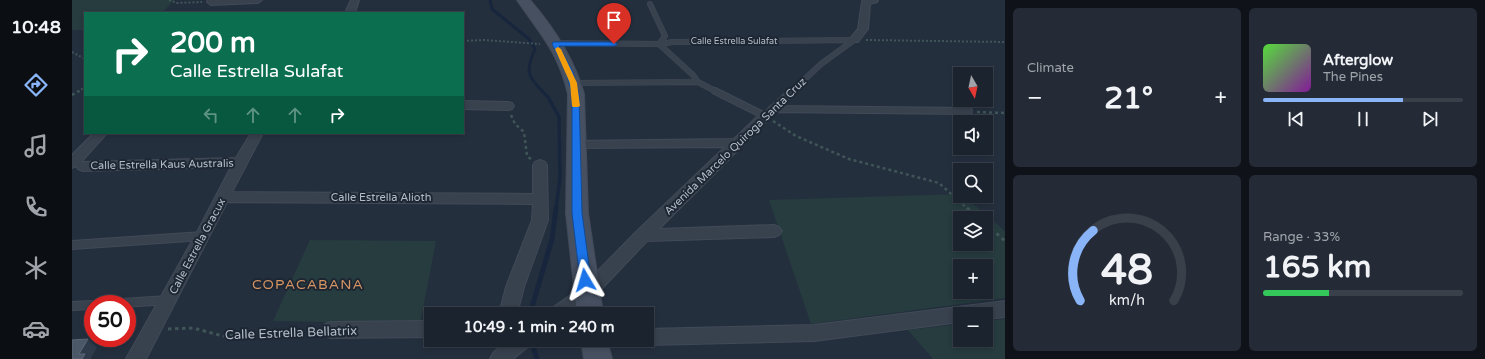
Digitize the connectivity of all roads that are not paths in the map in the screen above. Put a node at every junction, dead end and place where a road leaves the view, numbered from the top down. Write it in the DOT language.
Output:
graph roads {
  1 [pos="258,0"];
  2 [pos="355,0"];
  3 [pos="523,0"];
  4 [pos="874,0"];
  5 [pos="210,3"];
  6 [pos="650,4"];
  7 [pos="350,12"];
  8 [pos="854,40"];
  9 [pos="555,44"];
  10 [pos="659,44"];
  11 [pos="698,82"];
  12 [pos="574,83"];
  13 [pos="464,106"];
  14 [pos="508,106"];
  15 [pos="969,111"];
  16 [pos="769,113"];
  17 [pos="100,134"];
  18 [pos="256,134"];
  19 [pos="736,143"];
  20 [pos="576,144"];
  21 [pos="240,162"];
  22 [pos="78,164"];
  23 [pos="540,165"];
  24 [pos="223,197"];
  25 [pos="540,199"];
  26 [pos="774,231"];
  27 [pos="643,234"];
  28 [pos="203,236"];
  29 [pos="72,244"];
  30 [pos="168,300"];
  31 [pos="136,302"];
  32 [pos="588,304"];
  33 [pos="84,305"];
  34 [pos="72,306"];
  35 [pos="510,307"];
  36 [pos="1005,309"];
  37 [pos="993,310"];
  38 [pos="953,315"];
  39 [pos="424,329"];
  40 [pos="330,330"];
  41 [pos="654,337"];
  42 [pos="595,347"];
  43 [pos="136,359"];
  44 [pos="598,359"];
  1 -- 5 [label="street"];
  2 -- 7 [label="street"];
  3 -- 9 [label="main road"];
  4 -- 8 [label="street, Avenida Marcelo Quiroga Santa Cruz"];
  6 -- 10 [label="lane"];
  8 -- 10 [label="lane, Calle Estrella Sulafat"];
  8 -- 16 [label="lane, Avenida Marcelo Quiroga Santa Cruz"];
  9 -- 10 [label="lane, Calle Estrella Sulafat"];
  9 -- 12 [label="main road"];
  10 -- 11 [label="lane"];
  11 -- 12 [label="lane"];
  11 -- 16 [label="lane"];
  12 -- 20 [label="main road"];
  13 -- 14 [label="street"];
  15 -- 16 [label="lane"];
  16 -- 19 [label="street, Avenida Marcelo Quiroga Santa Cruz"];
  17 -- 22 [label="street"];
  18 -- 21 [label="street, Calle Estrella Gracux"];
  19 -- 20 [label="street"];
  19 -- 27 [label="street, Avenida Marcelo Quiroga Santa Cruz"];
  20 -- 32 [label="main road"];
  21 -- 22 [label="street, Calle Estrella Kaus Australis"];
  21 -- 24 [label="street, Calle Estrella Gracux"];
  23 -- 25 [label="street"];
  24 -- 25 [label="street, Calle Estrella Alioth"];
  24 -- 28 [label="street, Calle Estrella Gracux"];
  25 -- 35 [label="street"];
  26 -- 27 [label="street"];
  27 -- 32 [label="street, Avenida Marcelo Quiroga Santa Cruz"];
  28 -- 29 [label="lane"];
  28 -- 30 [label="street, Calle Estrella Gracux"];
  30 -- 31 [label="lane"];
  30 -- 43 [label="street, Calle Estrella Gracux"];
  33 -- 34 [label="lane"];
  36 -- 37 [label="street"];
  38 -- 41 [label="street"];
  39 -- 40 [label="street, Calle Estrella Bellatrix"];
  42 -- 44 [label="main road"];
}
